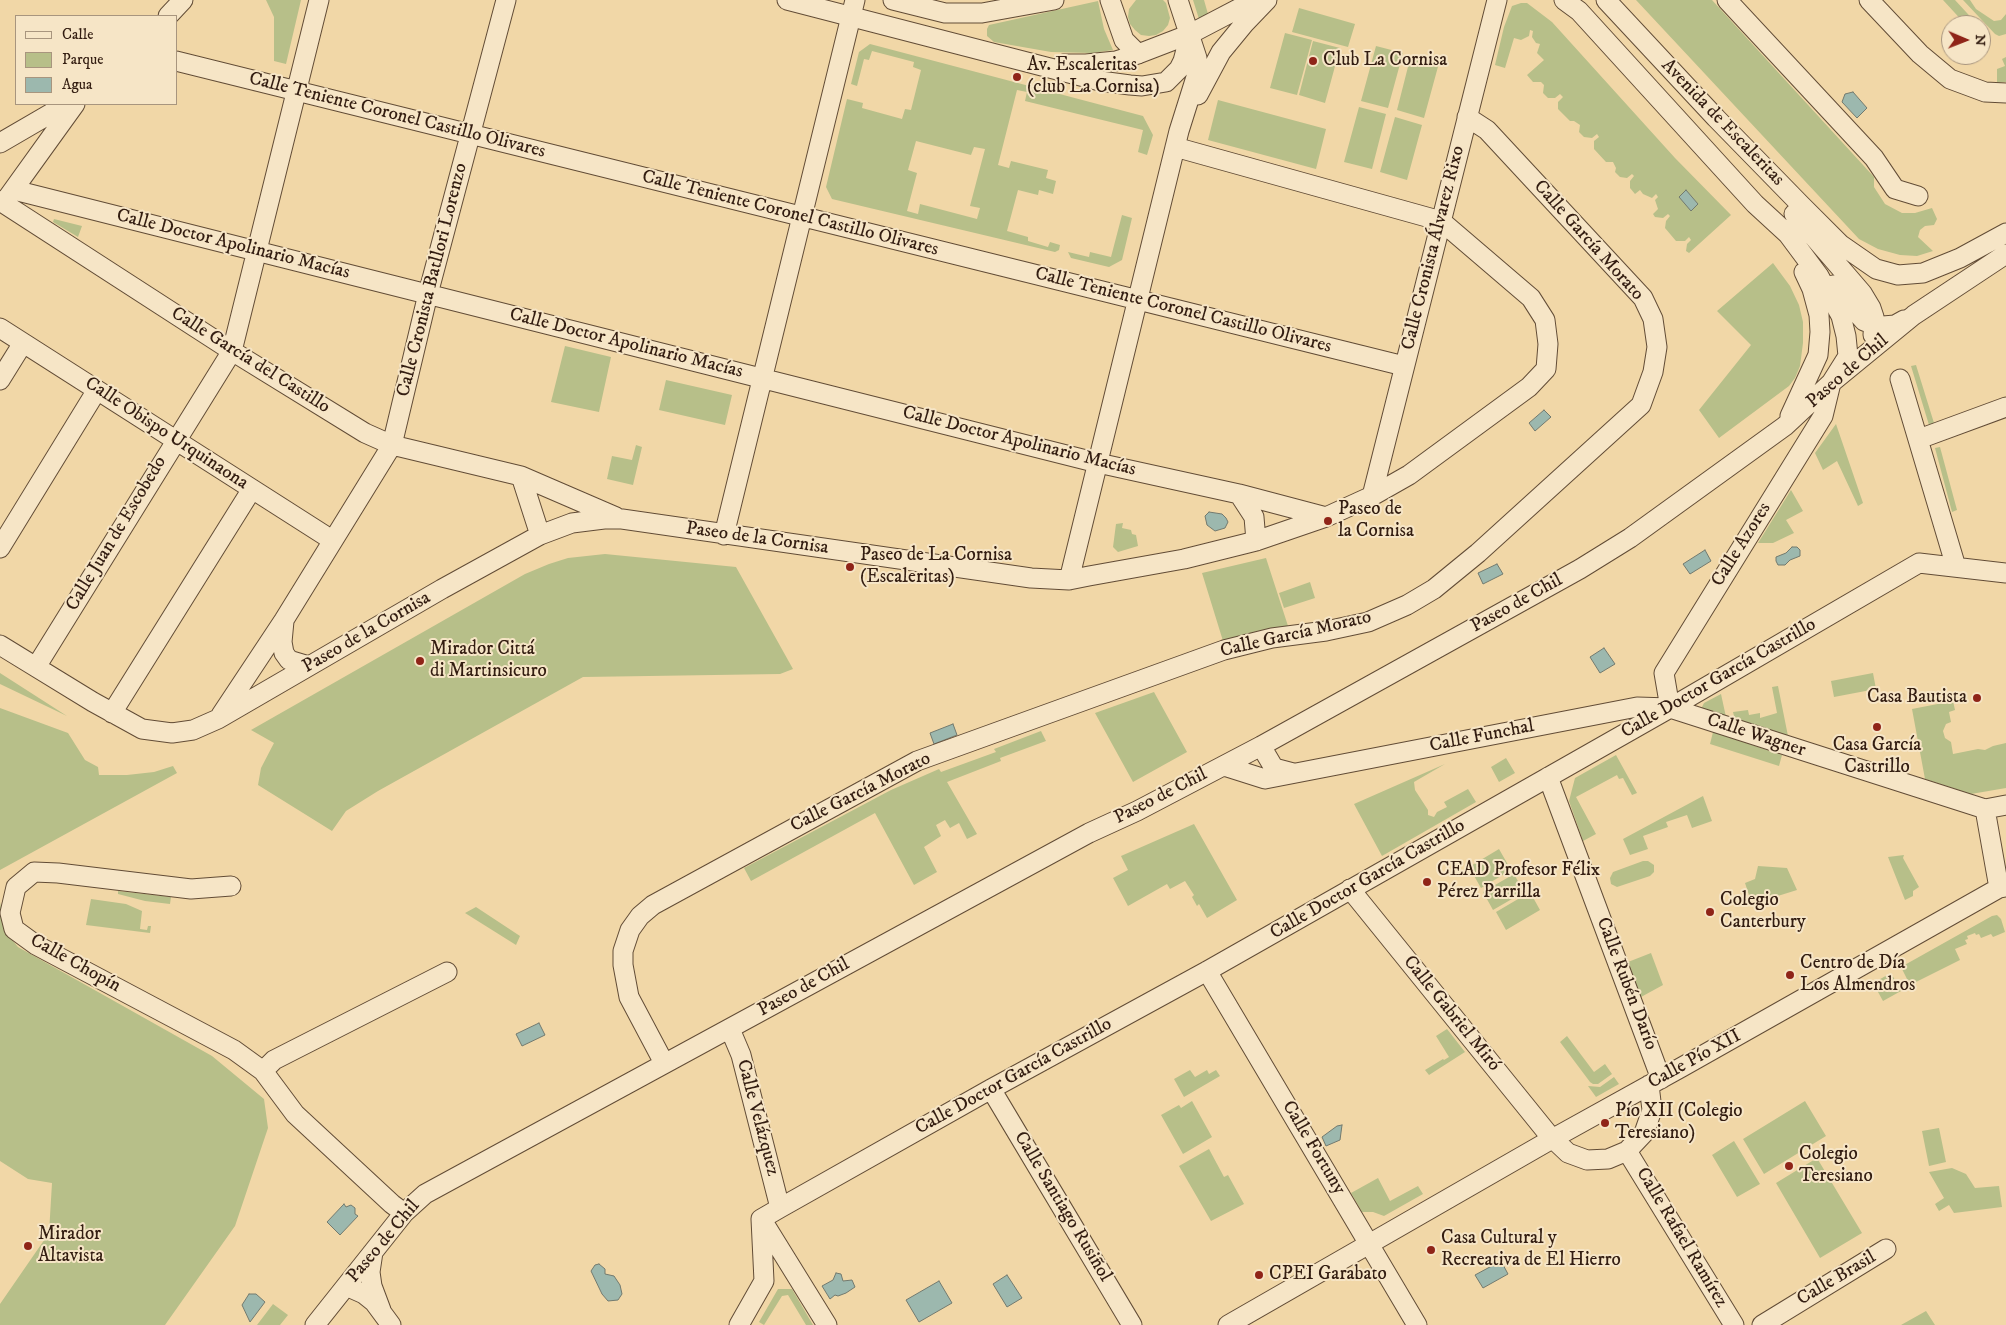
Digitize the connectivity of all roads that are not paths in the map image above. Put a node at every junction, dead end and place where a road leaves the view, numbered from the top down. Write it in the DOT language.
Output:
graph roads {
  1 [pos="183,0"];
  2 [pos="319,0"];
  3 [pos="506,0"];
  4 [pos="787,0"];
  5 [pos="893,0"];
  6 [pos="1110,0"];
  7 [pos="1178,0"];
  8 [pos="1255,0"];
  9 [pos="1267,0"];
  10 [pos="1497,0"];
  11 [pos="1564,0"];
  12 [pos="1606,0"];
  13 [pos="1727,0"];
  14 [pos="1869,0"];
  15 [pos="1044,1"];
  16 [pos="853,8"];
  17 [pos="169,15"];
  18 [pos="1190,34"];
  19 [pos="1138,54"];
  20 [pos="178,61"];
  21 [pos="1039,64"];
  22 [pos="298,90"];
  23 [pos="2006,93"];
  24 [pos="65,105"];
  25 [pos="73,105"];
  26 [pos="1467,117"];
  27 [pos="1716,118"];
  28 [pos="470,134"];
  29 [pos="1177,139"];
  30 [pos="0,143"];
  31 [pos="1918,196"];
  32 [pos="4,201"];
  33 [pos="1756,204"];
  34 [pos="802,217"];
  35 [pos="1441,221"];
  36 [pos="1784,230"];
  37 [pos="2006,233"];
  38 [pos="258,252"];
  39 [pos="2006,254"];
  40 [pos="428,294"];
  41 [pos="1136,299"];
  42 [pos="1914,315"];
  43 [pos="1874,325"];
  44 [pos="0,328"];
  45 [pos="23,343"];
  46 [pos="232,350"];
  47 [pos="1857,362"];
  48 [pos="1404,366"];
  49 [pos="762,378"];
  50 [pos="1900,379"];
  51 [pos="0,380"];
  52 [pos="1831,384"];
  53 [pos="97,390"];
  54 [pos="2006,407"];
  55 [pos="1786,426"];
  56 [pos="1919,438"];
  57 [pos="175,440"];
  58 [pos="392,445"];
  59 [pos="1098,463"];
  60 [pos="521,476"];
  61 [pos="252,489"];
  62 [pos="1239,494"];
  63 [pos="1372,496"];
  64 [pos="1326,517"];
  65 [pos="622,519"];
  66 [pos="540,535"];
  67 [pos="724,535"];
  68 [pos="332,540"];
  69 [pos="1256,541"];
  70 [pos="0,548"];
  71 [pos="1956,567"];
  72 [pos="2006,573"];
  73 [pos="1069,580"];
  74 [pos="284,620"];
  75 [pos="0,645"];
  76 [pos="309,666"];
  77 [pos="36,667"];
  78 [pos="1670,708"];
  79 [pos="112,713"];
  80 [pos="218,719"];
  81 [pos="1261,746"];
  82 [pos="1224,766"];
  83 [pos="1294,773"];
  84 [pos="1548,777"];
  85 [pos="2006,805"];
  86 [pos="1985,809"];
  87 [pos="231,886"];
  88 [pos="2003,887"];
  89 [pos="1350,889"];
  90 [pos="1207,971"];
  91 [pos="447,972"];
  92 [pos="730,1029"];
  93 [pos="664,1063"];
  94 [pos="263,1071"];
  95 [pos="1655,1082"];
  96 [pos="991,1089"];
  97 [pos="1552,1138"];
  98 [pos="1628,1151"];
  99 [pos="780,1208"];
  100 [pos="404,1213"];
  101 [pos="761,1219"];
  102 [pos="1370,1244"];
  103 [pos="1886,1249"];
  104 [pos="373,1251"];
  105 [pos="346,1286"];
  106 [pos="386,1318"];
  107 [pos="316,1325"];
  108 [pos="738,1325"];
  109 [pos="828,1325"];
  110 [pos="1132,1325"];
  111 [pos="1228,1325"];
  112 [pos="1418,1325"];
  113 [pos="1734,1325"];
  114 [pos="1762,1325"];
  1 -- 17 [label="street"];
  2 -- 22 [label="street, Calle Juan de Escobedo"];
  3 -- 28 [label="street, Calle Cronista Batllori Lorenzo"];
  4 -- 16 [label="street"];
  5 -- 15 [label="street"];
  6 -- 19 [label="street"];
  7 -- 18 [label="street"];
  8 -- 18 [label="street"];
  9 -- 29 [label="street"];
  10 -- 26 [label="street, Calle Cronista Álvarez Rixo"];
  11 -- 33 [label="street, Avenida de Escaleritas"];
  12 -- 27 [label="street, Avenida de Escaleritas"];
  13 -- 31 [label="street"];
  14 -- 23 [label="street"];
  16 -- 21 [label="street"];
  16 -- 34 [label="street"];
  18 -- 19 [label="street"];
  18 -- 21 [label="street"];
  18 -- 29 [label="street"];
  19 -- 21 [label="street"];
  20 -- 22 [label="street, Calle Teniente Coronel Castillo Olivares"];
  22 -- 28 [label="street, Calle Teniente Coronel Castillo Olivares"];
  22 -- 38 [label="street, Calle Juan de Escobedo"];
  24 -- 30 [label="street"];
  25 -- 32 [label="street"];
  26 -- 35 [label="street, Calle Cronista Álvarez Rixo"];
  26 -- 93 [label="street, Calle García Morato"];
  27 -- 37 [label="street, Avenida de Escaleritas"];
  27 -- 43 [label="street"];
  28 -- 34 [label="street, Calle Teniente Coronel Castillo Olivares"];
  28 -- 40 [label="street, Calle Cronista Batllori Lorenzo"];
  29 -- 35 [label="street, Paseo de la Cornisa"];
  29 -- 41 [label="street"];
  32 -- 38 [label="street, Calle Doctor Apolinario Macías"];
  32 -- 46 [label="street, Calle García del Castillo"];
  33 -- 36 [label="street"];
  33 -- 55 [label="street"];
  34 -- 41 [label="street, Calle Teniente Coronel Castillo Olivares"];
  34 -- 49 [label="street"];
  35 -- 48 [label="street, Calle Cronista Álvarez Rixo"];
  35 -- 63 [label="street, Paseo de la Cornisa"];
  36 -- 43 [label="street"];
  36 -- 52 [label="street"];
  38 -- 40 [label="street, Calle Doctor Apolinario Macías"];
  38 -- 46 [label="street, Calle Juan de Escobedo"];
  39 -- 42 [label="street, Paseo de Chil"];
  40 -- 49 [label="street, Calle Doctor Apolinario Macías"];
  40 -- 58 [label="street, Calle Cronista Batllori Lorenzo"];
  41 -- 48 [label="street, Calle Teniente Coronel Castillo Olivares"];
  41 -- 59 [label="street"];
  42 -- 43 [label="street"];
  42 -- 47 [label="street, Paseo de Chil"];
  43 -- 47 [label="street"];
  44 -- 45 [label="street, Calle Obispo Urquinaona"];
  45 -- 51 [label="street"];
  45 -- 53 [label="street, Calle Obispo Urquinaona"];
  46 -- 57 [label="street, Calle Juan de Escobedo"];
  46 -- 58 [label="street, Calle García del Castillo"];
  47 -- 52 [label="street, Paseo de Chil"];
  48 -- 63 [label="street, Calle Cronista Álvarez Rixo"];
  49 -- 59 [label="street, Calle Doctor Apolinario Macías"];
  49 -- 67 [label="street"];
  50 -- 56 [label="street"];
  52 -- 55 [label="street, Paseo de Chil"];
  52 -- 78 [label="street, Calle Azores"];
  53 -- 57 [label="street, Calle Obispo Urquinaona"];
  53 -- 70 [label="street"];
  54 -- 56 [label="street"];
  55 -- 81 [label="street, Paseo de Chil"];
  56 -- 71 [label="street"];
  57 -- 61 [label="street, Calle Obispo Urquinaona"];
  57 -- 77 [label="street, Calle Juan de Escobedo"];
  58 -- 60 [label="street, Calle García del Castillo"];
  58 -- 68 [label="street, Calle Cronista Batllori Lorenzo"];
  59 -- 62 [label="street, Calle Doctor Apolinario Macías"];
  59 -- 73 [label="street"];
  60 -- 65 [label="street, Calle García del Castillo"];
  60 -- 66 [label="street"];
  61 -- 68 [label="street, Calle Obispo Urquinaona"];
  61 -- 79 [label="street"];
  62 -- 64 [label="street, Calle Doctor Apolinario Macías"];
  62 -- 69 [label="street"];
  63 -- 64 [label="street, Paseo de la Cornisa"];
  64 -- 69 [label="street, Paseo de la Cornisa"];
  65 -- 66 [label="street, Paseo de la Cornisa"];
  65 -- 67 [label="street, Paseo de la Cornisa"];
  66 -- 76 [label="street, Paseo de la Cornisa"];
  67 -- 73 [label="street, Paseo de la Cornisa"];
  68 -- 74 [label="street, Calle Cronista Batllori Lorenzo"];
  69 -- 73 [label="street, Paseo de la Cornisa"];
  71 -- 72 [label="street, Calle Doctor García Castrillo"];
  71 -- 78 [label="street, Calle Doctor García Castrillo"];
  74 -- 76 [label="street"];
  74 -- 80 [label="street, Calle Cronista Batllori Lorenzo"];
  75 -- 77 [label="street, Paseo de la Cornisa"];
  76 -- 80 [label="street, Paseo de la Cornisa"];
  77 -- 79 [label="street, Paseo de la Cornisa"];
  78 -- 83 [label="street, Calle Funchal"];
  78 -- 84 [label="street, Calle Doctor García Castrillo"];
  78 -- 86 [label="street, Calle Wagner"];
  79 -- 80 [label="street, Paseo de la Cornisa"];
  81 -- 82 [label="street, Paseo de Chil"];
  81 -- 83 [label="street"];
  82 -- 83 [label="street, Calle Funchal"];
  82 -- 92 [label="street, Paseo de Chil"];
  84 -- 89 [label="street, Calle Doctor García Castrillo"];
  84 -- 95 [label="street, Calle Rubén Darío"];
  85 -- 86 [label="street"];
  86 -- 88 [label="street"];
  87 -- 94 [label="street, Calle Chopín"];
  88 -- 95 [label="street, Calle Pío XII"];
  89 -- 90 [label="street, Calle Doctor García Castrillo"];
  89 -- 97 [label="street, Calle Gabriel Miró"];
  90 -- 96 [label="street, Calle Doctor García Castrillo"];
  90 -- 102 [label="street, Calle Fortuny"];
  91 -- 94 [label="street"];
  92 -- 93 [label="street, Paseo de Chil"];
  92 -- 99 [label="street, Calle Velázquez"];
  93 -- 100 [label="street, Paseo de Chil"];
  94 -- 100 [label="street, Calle Chopín"];
  95 -- 97 [label="street, Calle Pío XII"];
  95 -- 98 [label="street, Calle Rafael Ramírez"];
  96 -- 99 [label="street, Calle Doctor García Castrillo"];
  96 -- 110 [label="street, Calle Santiago Rusiñol"];
  97 -- 98 [label="street, Calle Rafael Ramírez"];
  97 -- 102 [label="street, Calle Pío XII"];
  98 -- 113 [label="street, Calle Rafael Ramírez"];
  99 -- 101 [label="street, Calle Doctor García Castrillo"];
  100 -- 104 [label="street, Paseo de Chil"];
  101 -- 108 [label="street"];
  101 -- 109 [label="street"];
  102 -- 111 [label="street, Calle Pío XII"];
  102 -- 112 [label="street, Calle Fortuny"];
  103 -- 114 [label="street, Calle Brasil"];
  104 -- 105 [label="street, Paseo de Chil"];
  104 -- 106 [label="street"];
  105 -- 106 [label="street"];
  105 -- 107 [label="street, Paseo de Chil"];
}
